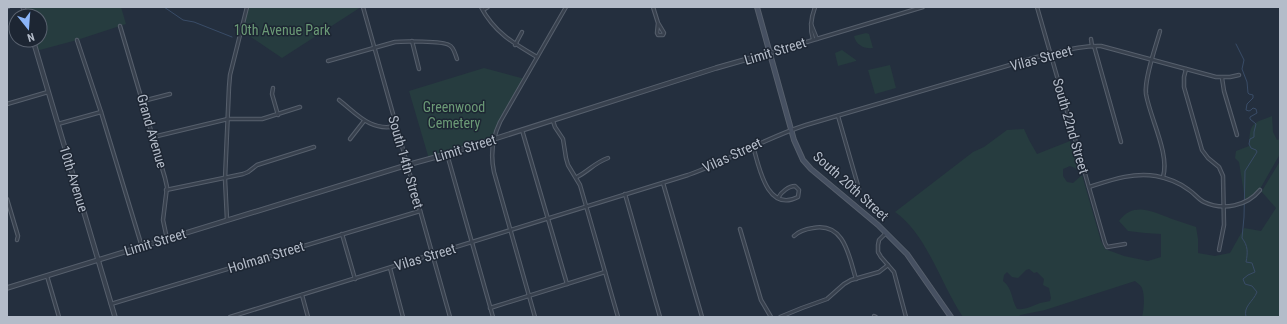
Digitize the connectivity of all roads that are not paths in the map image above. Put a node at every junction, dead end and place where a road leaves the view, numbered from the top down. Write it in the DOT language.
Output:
graph roads {
  1 [pos="247,7"];
  2 [pos="363,7"];
  3 [pos="488,7"];
  4 [pos="566,7"];
  5 [pos="653,7"];
  6 [pos="757,7"];
  7 [pos="815,7"];
  8 [pos="923,7"];
  9 [pos="1037,7"];
  10 [pos="482,8"];
  11 [pos="658,23"];
  12 [pos="811,24"];
  13 [pos="120,26"];
  14 [pos="1160,31"];
  15 [pos="522,32"];
  16 [pos="817,38"];
  17 [pos="1091,38"];
  18 [pos="77,40"];
  19 [pos="813,40"];
  20 [pos="412,41"];
  21 [pos="515,45"];
  22 [pos="1093,46"];
  23 [pos="35,48"];
  24 [pos="374,49"];
  25 [pos="769,53"];
  26 [pos="1050,54"];
  27 [pos="537,57"];
  28 [pos="456,58"];
  29 [pos="1153,60"];
  30 [pos="328,61"];
  31 [pos="1186,69"];
  32 [pos="419,70"];
  33 [pos="1239,75"];
  34 [pos="1222,78"];
  35 [pos="273,88"];
  36 [pos="48,92"];
  37 [pos="170,94"];
  38 [pos="143,100"];
  39 [pos="339,100"];
  40 [pos="7,104"];
  41 [pos="300,107"];
  42 [pos="101,112"];
  43 [pos="278,115"];
  44 [pos="838,116"];
  45 [pos="228,119"];
  46 [pos="364,121"];
  47 [pos="553,121"];
  48 [pos="58,124"];
  49 [pos="396,126"];
  50 [pos="522,130"];
  51 [pos="791,130"];
  52 [pos="1237,135"];
  53 [pos="153,137"];
  54 [pos="350,138"];
  55 [pos="493,139"];
  56 [pos="1121,142"];
  57 [pos="753,146"];
  58 [pos="314,147"];
  59 [pos="447,154"];
  60 [pos="608,158"];
  61 [pos="407,165"];
  62 [pos="577,177"];
  63 [pos="1163,177"];
  64 [pos="225,179"];
  65 [pos="663,183"];
  66 [pos="1089,186"];
  67 [pos="859,189"];
  68 [pos="166,190"];
  69 [pos="1260,190"];
  70 [pos="625,194"];
  71 [pos="778,198"];
  72 [pos="7,199"];
  73 [pos="586,206"];
  74 [pos="1224,206"];
  75 [pos="9,210"];
  76 [pos="420,211"];
  77 [pos="548,218"];
  78 [pos="228,220"];
  79 [pos="740,229"];
  80 [pos="510,230"];
  81 [pos="886,232"];
  82 [pos="342,234"];
  83 [pos="794,236"];
  84 [pos="167,239"];
  85 [pos="17,240"];
  86 [pos="472,242"];
  87 [pos="1125,244"];
  88 [pos="142,246"];
  89 [pos="1219,250"];
  90 [pos="432,255"];
  91 [pos="98,260"];
  92 [pos="888,265"];
  93 [pos="390,268"];
  94 [pos="605,272"];
  95 [pos="47,276"];
  96 [pos="355,278"];
  97 [pos="856,279"];
  98 [pos="566,284"];
  99 [pos="7,288"];
  100 [pos="302,295"];
  101 [pos="529,296"];
  102 [pos="111,304"];
  103 [pos="490,308"];
  104 [pos="59,317"];
  105 [pos="115,317"];
  106 [pos="230,317"];
  107 [pos="308,317"];
  108 [pos="403,317"];
  109 [pos="450,317"];
  110 [pos="493,317"];
  111 [pos="535,317"];
  112 [pos="618,317"];
  113 [pos="660,317"];
  114 [pos="702,317"];
  115 [pos="771,317"];
  116 [pos="780,317"];
  117 [pos="906,317"];
  118 [pos="951,317"];
  1 -- 45 [label="street"];
  2 -- 24 [label="street, South 14th Street"];
  3 -- 10 [label="street"];
  4 -- 27 [label="street"];
  5 -- 11 [label="street"];
  6 -- 25 [label="main road, South 20th Street"];
  7 -- 12 [label="street"];
  8 -- 16 [label="street, Limit Street"];
  9 -- 26 [label="street, South 22nd Street"];
  10 -- 21 [label="street"];
  11 -- 11 [label="street"];
  12 -- 16 [label="street"];
  12 -- 19 [label="street"];
  13 -- 38 [label="street, Grand Avenue"];
  14 -- 29 [label="street"];
  15 -- 21 [label="street"];
  16 -- 19 [label="street, Limit Street"];
  17 -- 22 [label="street"];
  18 -- 42 [label="street"];
  19 -- 25 [label="street, Limit Street"];
  20 -- 24 [label="street"];
  20 -- 28 [label="street"];
  20 -- 32 [label="street"];
  21 -- 27 [label="street"];
  22 -- 26 [label="street, Vilas Street"];
  22 -- 29 [label="street, Vilas Street"];
  22 -- 56 [label="street"];
  23 -- 36 [label="street, 10th Avenue"];
  24 -- 30 [label="street"];
  24 -- 49 [label="street, South 14th Street"];
  25 -- 47 [label="street, Limit Street"];
  25 -- 51 [label="main road, South 20th Street"];
  26 -- 44 [label="street, Vilas Street"];
  26 -- 66 [label="street, South 22nd Street"];
  27 -- 55 [label="street"];
  29 -- 31 [label="street, Vilas Street"];
  29 -- 63 [label="street"];
  31 -- 34 [label="street, Vilas Street"];
  31 -- 74 [label="street"];
  33 -- 34 [label="street, Vilas Street"];
  34 -- 52 [label="street"];
  35 -- 43 [label="street"];
  36 -- 40 [label="street"];
  36 -- 48 [label="street, 10th Avenue"];
  37 -- 38 [label="street"];
  38 -- 53 [label="street, Grand Avenue"];
  39 -- 46 [label="street"];
  41 -- 43 [label="street"];
  42 -- 48 [label="street"];
  42 -- 88 [label="street"];
  43 -- 45 [label="street"];
  44 -- 51 [label="street, Vilas Street"];
  44 -- 67 [label="street"];
  45 -- 53 [label="street"];
  45 -- 64 [label="street"];
  46 -- 49 [label="street"];
  46 -- 54 [label="street"];
  47 -- 50 [label="street, Limit Street"];
  47 -- 62 [label="street"];
  48 -- 91 [label="street, 10th Avenue"];
  49 -- 61 [label="street, South 14th Street"];
  50 -- 55 [label="street, Limit Street"];
  50 -- 77 [label="street"];
  51 -- 57 [label="street, Vilas Street"];
  51 -- 81 [label="main road, South 20th Street"];
  53 -- 68 [label="street, Grand Avenue"];
  55 -- 59 [label="street, Limit Street"];
  55 -- 80 [label="street"];
  57 -- 65 [label="street, Vilas Street"];
  57 -- 71 [label="street"];
  58 -- 64 [label="street"];
  59 -- 61 [label="street, Limit Street"];
  59 -- 86 [label="street"];
  60 -- 62 [label="street"];
  61 -- 76 [label="street, South 14th Street"];
  61 -- 78 [label="street, Limit Street"];
  62 -- 73 [label="street"];
  63 -- 66 [label="street"];
  63 -- 74 [label="street"];
  64 -- 68 [label="street"];
  64 -- 78 [label="street"];
  65 -- 70 [label="street, Vilas Street"];
  65 -- 114 [label="street"];
  66 -- 87 [label="street, South 22nd Street"];
  68 -- 84 [label="street, Grand Avenue"];
  69 -- 74 [label="street"];
  70 -- 73 [label="street, Vilas Street"];
  70 -- 113 [label="street"];
  71 -- 71 [label="street"];
  72 -- 75 [label="street"];
  73 -- 77 [label="street, Vilas Street"];
  73 -- 94 [label="street"];
  74 -- 89 [label="street"];
  75 -- 85 [label="street"];
  76 -- 82 [label="street, Holman Street"];
  76 -- 90 [label="street, South 14th Street"];
  77 -- 80 [label="street, Vilas Street"];
  77 -- 98 [label="street"];
  78 -- 84 [label="street, Limit Street"];
  79 -- 115 [label="street"];
  80 -- 86 [label="street, Vilas Street"];
  80 -- 101 [label="street"];
  81 -- 92 [label="street"];
  81 -- 118 [label="main road, South 20th Street"];
  82 -- 96 [label="street"];
  82 -- 102 [label="street, Holman Street"];
  83 -- 97 [label="street"];
  84 -- 88 [label="street, Limit Street"];
  86 -- 90 [label="street, Vilas Street"];
  86 -- 103 [label="street"];
  88 -- 91 [label="street, Limit Street"];
  90 -- 93 [label="street, Vilas Street"];
  90 -- 109 [label="street, South 14th Street"];
  91 -- 95 [label="street, Limit Street"];
  91 -- 102 [label="street, 10th Avenue"];
  92 -- 97 [label="street"];
  92 -- 117 [label="street"];
  93 -- 96 [label="street, Vilas Street"];
  93 -- 108 [label="street"];
  94 -- 98 [label="street"];
  94 -- 112 [label="street"];
  95 -- 99 [label="street, Limit Street"];
  95 -- 104 [label="street"];
  96 -- 100 [label="street, Vilas Street"];
  97 -- 116 [label="street"];
  98 -- 101 [label="street"];
  100 -- 106 [label="street, Vilas Street"];
  100 -- 107 [label="street"];
  101 -- 103 [label="street"];
  101 -- 111 [label="street"];
  102 -- 105 [label="street, 10th Avenue"];
  103 -- 110 [label="street"];
}
